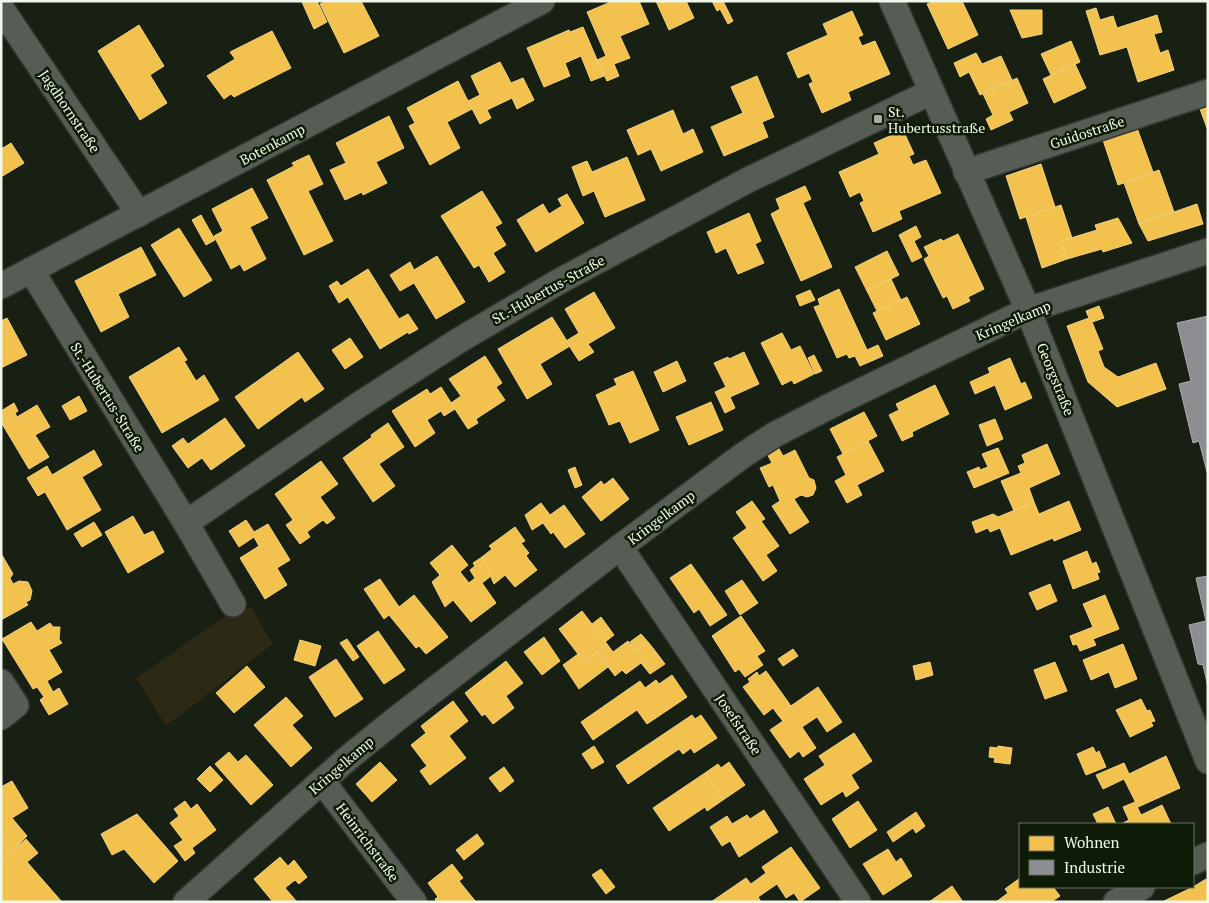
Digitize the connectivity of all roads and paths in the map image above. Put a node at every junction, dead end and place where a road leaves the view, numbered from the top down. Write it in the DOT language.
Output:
graph roads {
  1 [pos="542,1"];
  2 [pos="892,1"];
  3 [pos="1,8"];
  4 [pos="931,92"];
  5 [pos="1208,92"];
  6 [pos="966,172"];
  7 [pos="138,214"];
  8 [pos="1208,251"];
  9 [pos="31,270"];
  10 [pos="1,286"];
  11 [pos="1028,310"];
  12 [pos="186,523"];
  13 [pos="620,547"];
  14 [pos="233,604"];
  15 [pos="1,682"];
  16 [pos="9,711"];
  17 [pos="1208,761"];
  18 [pos="322,781"];
  19 [pos="1208,855"];
  20 [pos="1194,862"];
  21 [pos="1140,888"];
  22 [pos="1120,901"];
  23 [pos="186,902"];
  24 [pos="414,902"];
  25 [pos="858,902"];
  1 -- 7 [label="street, Botenkamp"];
  2 -- 4 [label="street, Georgstraße"];
  3 -- 7 [label="street, Jagdhornstraße"];
  4 -- 6 [label="street, Georgstraße"];
  4 -- 12 [label="street, St.-Hubertus-Straße"];
  5 -- 6 [label="street, Guidostraße"];
  6 -- 11 [label="street, Georgstraße"];
  7 -- 9 [label="street, Botenkamp"];
  8 -- 11 [label="street, Kringelkamp"];
  9 -- 10 [label="street, Botenkamp"];
  9 -- 12 [label="street, St.-Hubertus-Straße"];
  11 -- 13 [label="street, Kringelkamp"];
  11 -- 17 [label="street, Georgstraße"];
  12 -- 14 [label="street, St.-Hubertus-Straße"];
  13 -- 18 [label="street, Kringelkamp"];
  13 -- 25 [label="street, Josefstraße"];
  15 -- 16 [label="street"];
  18 -- 23 [label="street, Kringelkamp"];
  18 -- 24 [label="street, Heinrichstraße"];
  19 -- 20 [label="street"];
  21 -- 22 [label="street"];
}
